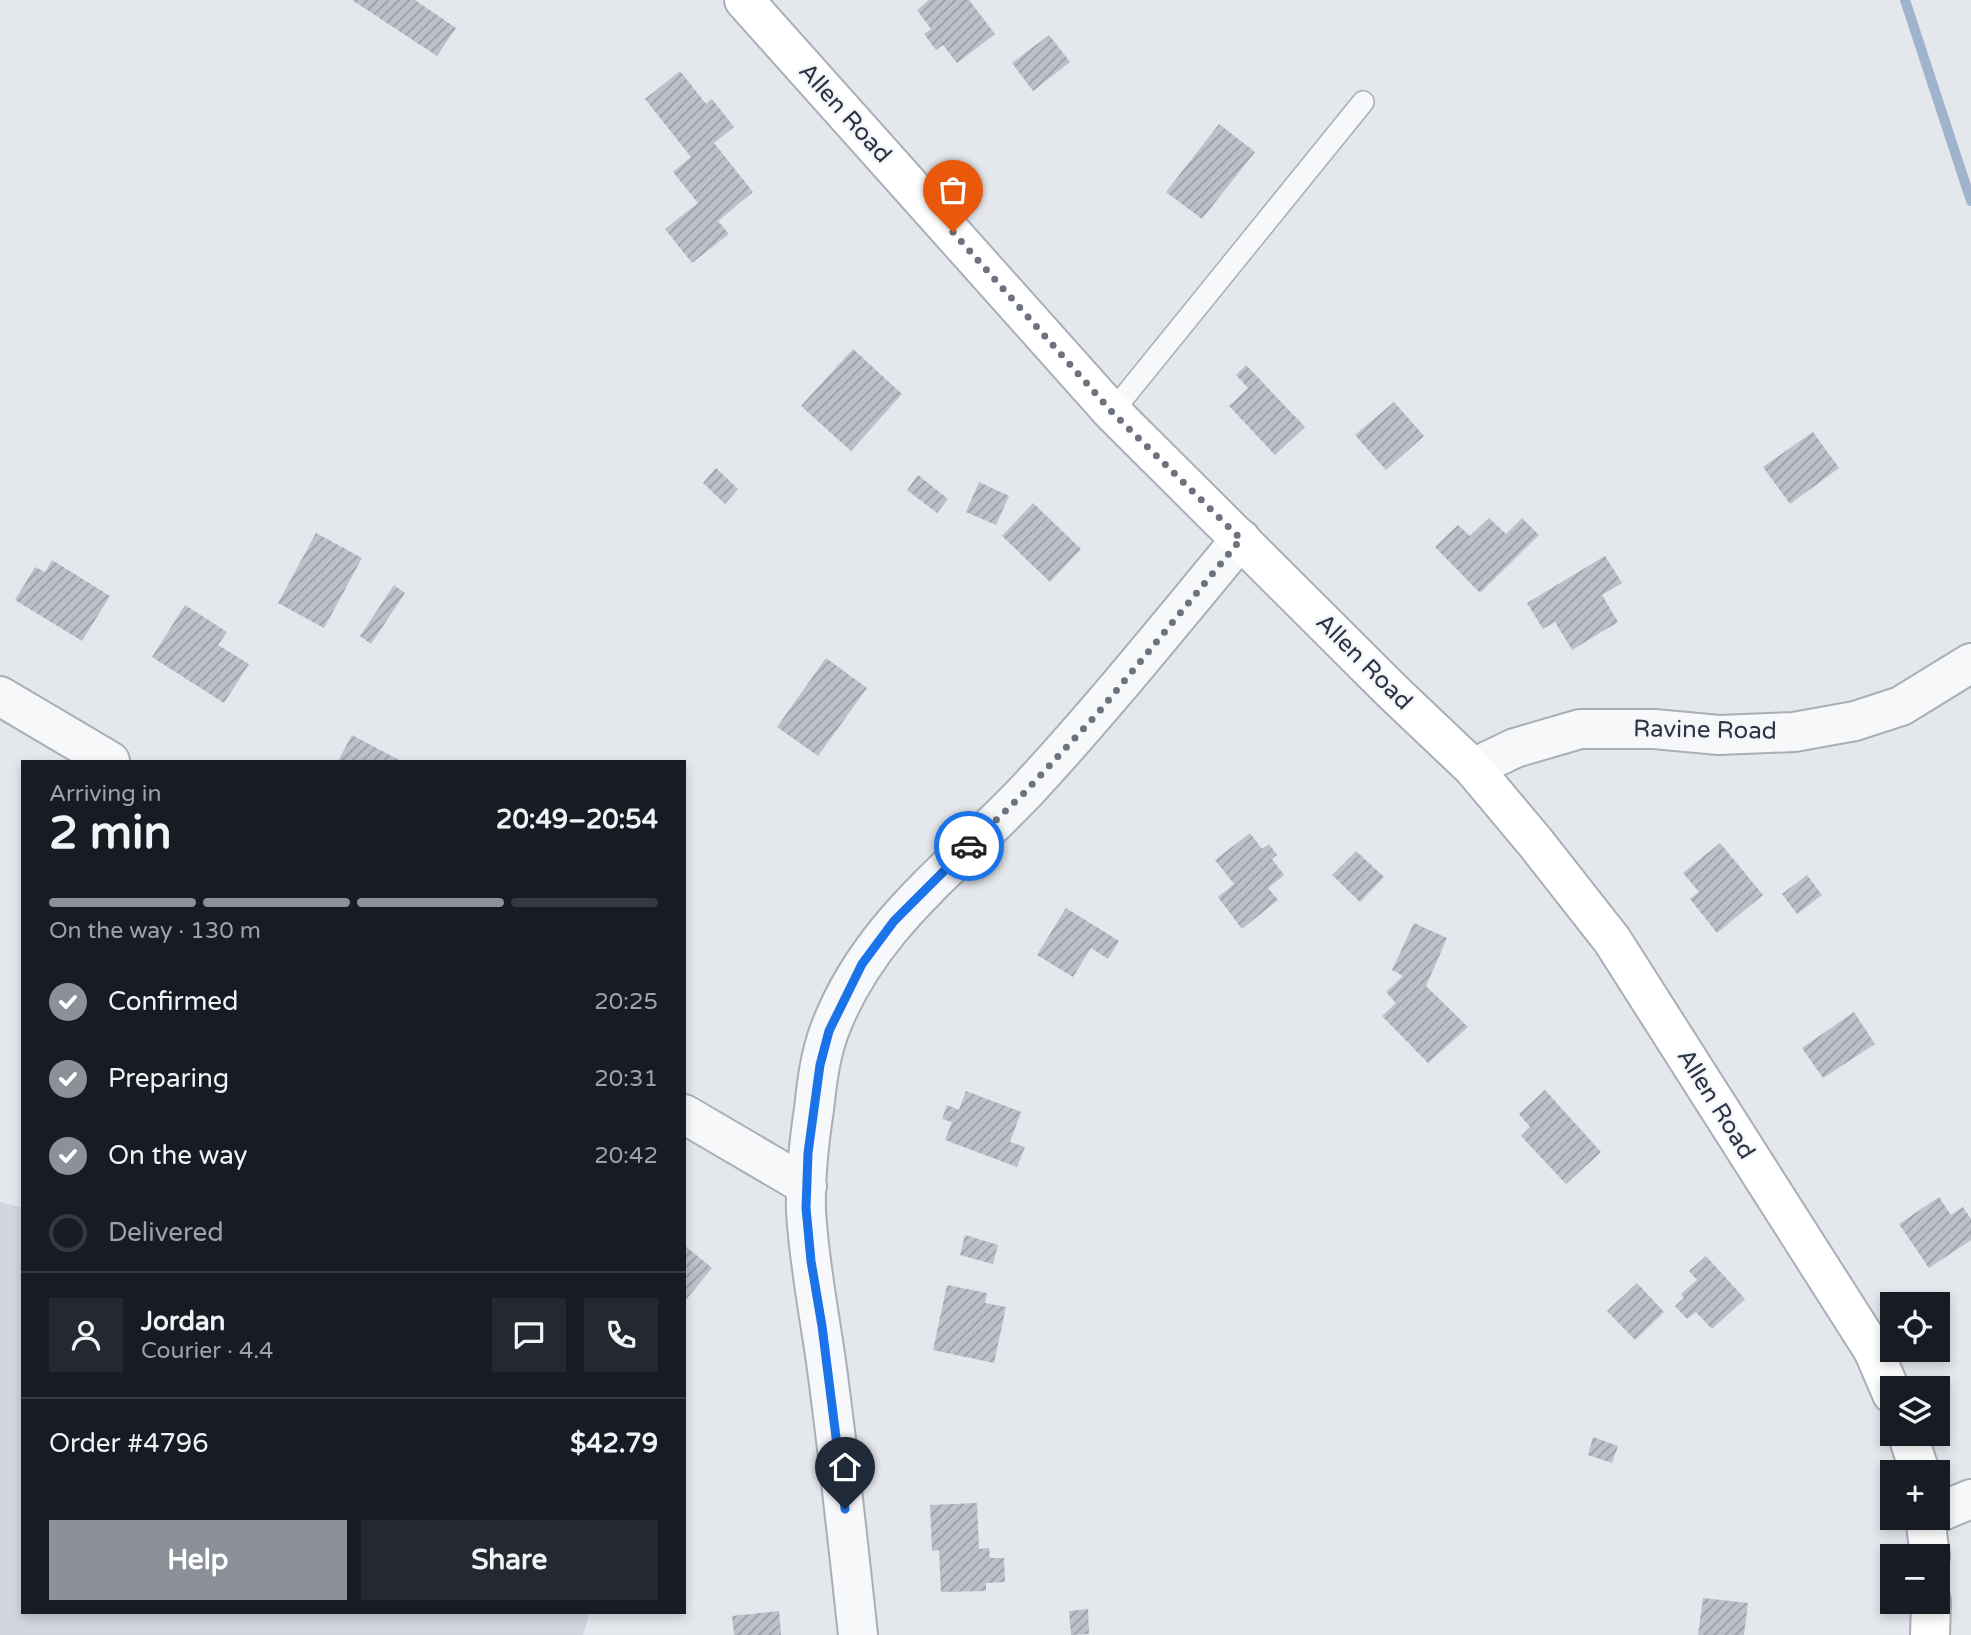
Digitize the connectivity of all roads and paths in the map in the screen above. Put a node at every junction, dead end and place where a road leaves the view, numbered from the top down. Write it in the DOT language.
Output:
graph roads {
  1 [pos="744,0"];
  2 [pos="1363,102"];
  3 [pos="1112,412"];
  4 [pos="1241,539"];
  5 [pos="1971,663"];
  6 [pos="0,696"];
  7 [pos="108,760"];
  8 [pos="1473,768"];
  9 [pos="686,1115"];
  10 [pos="807,1186"];
  11 [pos="1884,1376"];
  12 [pos="1971,1499"];
  13 [pos="1950,1508"];
  14 [pos="1931,1614"];
  15 [pos="858,1635"];
  16 [pos="1930,1635"];
  1 -- 3 [label="street, Allen Road"];
  2 -- 3 [label="lane"];
  3 -- 4 [label="street, Allen Road"];
  4 -- 8 [label="street, Allen Road"];
  4 -- 10 [label="street"];
  5 -- 8 [label="street, Ravine Road"];
  6 -- 7 [label="street"];
  8 -- 11 [label="street, Allen Road"];
  9 -- 10 [label="street"];
  10 -- 15 [label="street"];
  12 -- 13 [label="street"];
  14 -- 16 [label="street"];
}
